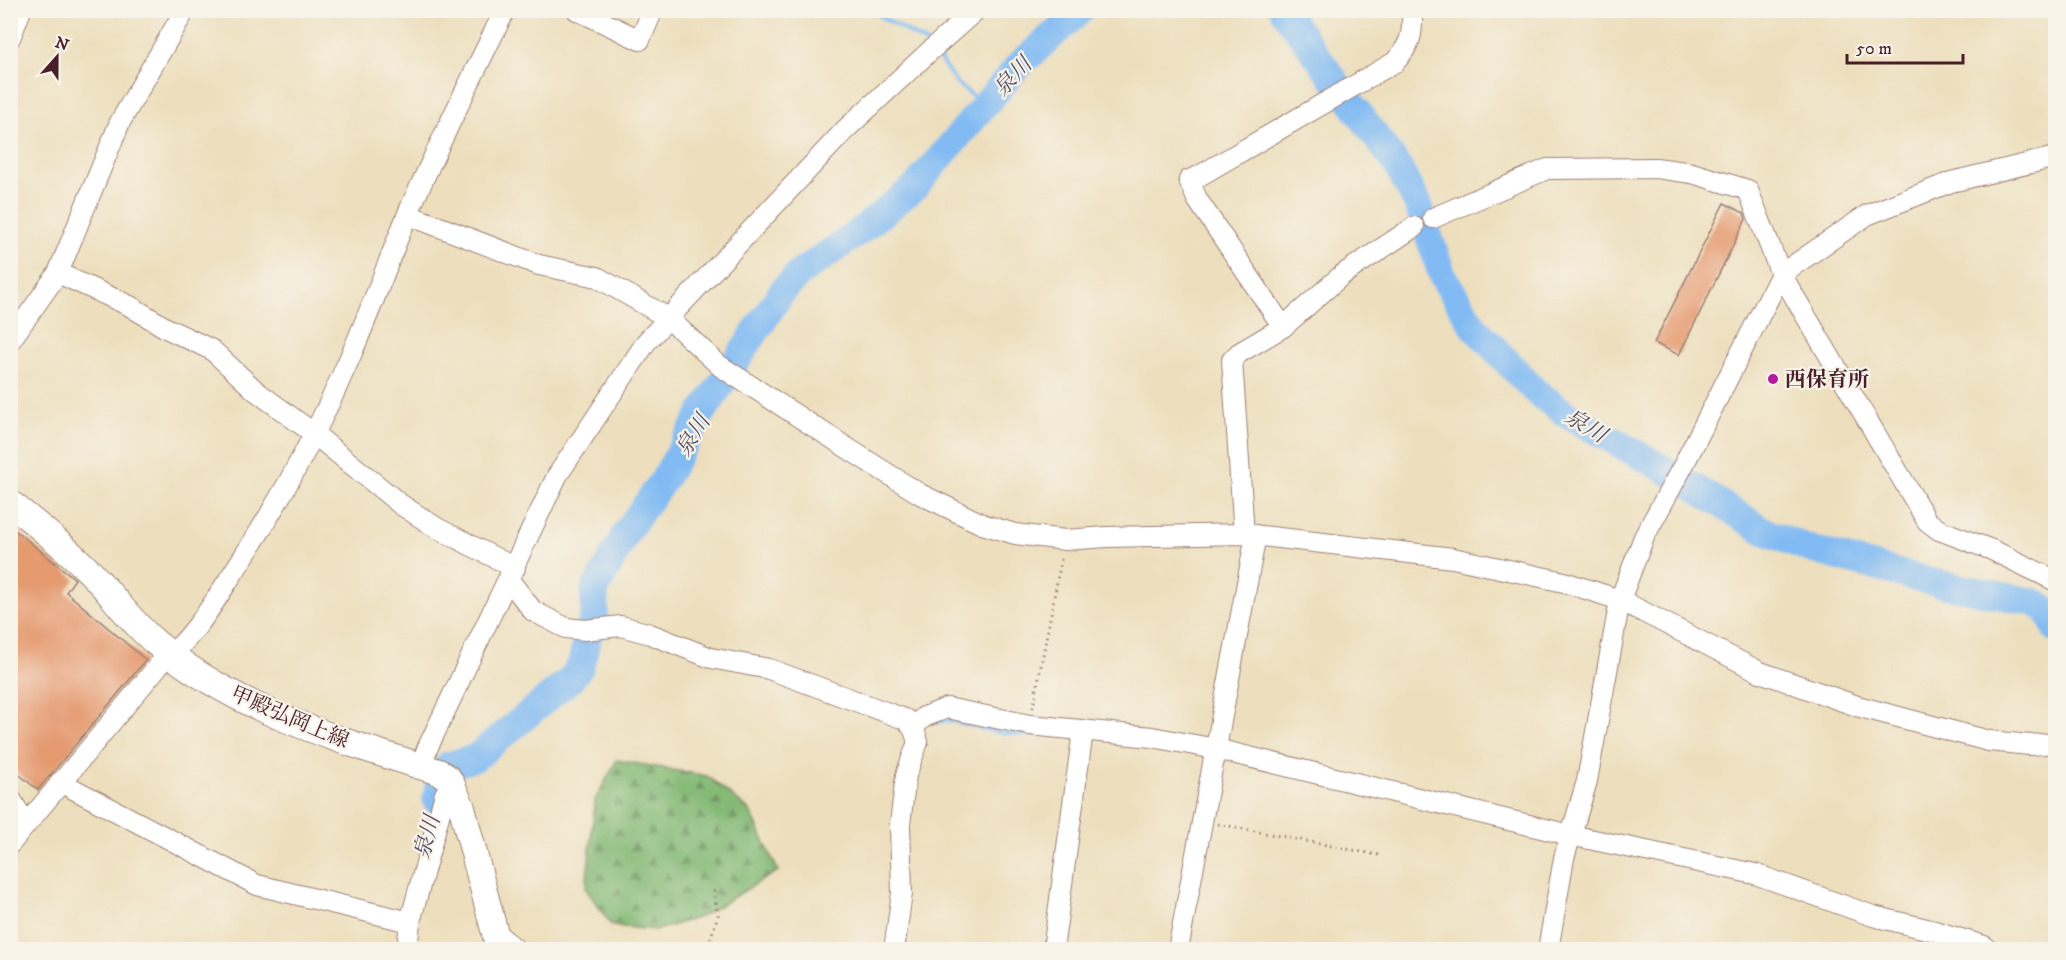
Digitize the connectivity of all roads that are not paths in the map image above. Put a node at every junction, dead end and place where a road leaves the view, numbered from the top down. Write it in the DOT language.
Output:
graph roads {
  1 [pos="21,10"];
  2 [pos="185,10"];
  3 [pos="505,10"];
  4 [pos="577,10"];
  5 [pos="652,10"];
  6 [pos="976,10"];
  7 [pos="1412,10"];
  8 [pos="10,38"];
  9 [pos="2055,157"];
  10 [pos="409,213"];
  11 [pos="1433,218"];
  12 [pos="1414,227"];
  13 [pos="58,273"];
  14 [pos="1781,274"];
  15 [pos="668,318"];
  16 [pos="1283,327"];
  17 [pos="10,341"];
  18 [pos="313,433"];
  19 [pos="10,503"];
  20 [pos="1250,535"];
  21 [pos="512,574"];
  22 [pos="2055,581"];
  23 [pos="1620,600"];
  24 [pos="172,655"];
  25 [pos="915,732"];
  26 [pos="1082,739"];
  27 [pos="2055,743"];
  28 [pos="1214,756"];
  29 [pos="440,775"];
  30 [pos="60,782"];
  31 [pos="10,798"];
  32 [pos="26,824"];
  33 [pos="10,844"];
  34 [pos="1568,844"];
  35 [pos="410,922"];
  36 [pos="407,950"];
  37 [pos="512,950"];
  38 [pos="894,950"];
  39 [pos="1053,950"];
  40 [pos="1178,950"];
  41 [pos="1548,950"];
  42 [pos="1989,950"];
  1 -- 8 [label="street"];
  2 -- 13 [label="street"];
  3 -- 10 [label="street"];
  4 -- 5 [label="street"];
  6 -- 15 [label="street"];
  7 -- 16 [label="street"];
  9 -- 14 [label="street"];
  10 -- 15 [label="street"];
  10 -- 18 [label="street"];
  11 -- 14 [label="street"];
  12 -- 16 [label="street"];
  13 -- 17 [label="street"];
  13 -- 18 [label="street"];
  14 -- 22 [label="street"];
  14 -- 23 [label="street"];
  15 -- 20 [label="street"];
  15 -- 21 [label="street"];
  16 -- 20 [label="street"];
  18 -- 21 [label="street"];
  18 -- 24 [label="street"];
  19 -- 24 [label="main road, 甲殿弘岡上線"];
  20 -- 23 [label="street"];
  20 -- 28 [label="street"];
  21 -- 25 [label="street"];
  21 -- 29 [label="street"];
  23 -- 27 [label="street"];
  23 -- 34 [label="street"];
  24 -- 29 [label="main road, 甲殿弘岡上線"];
  24 -- 30 [label="street"];
  25 -- 26 [label="street"];
  25 -- 38 [label="street"];
  26 -- 28 [label="street"];
  26 -- 39 [label="street"];
  28 -- 34 [label="street"];
  28 -- 40 [label="street"];
  29 -- 35 [label="street"];
  29 -- 37 [label="main road"];
  30 -- 32 [label="street"];
  30 -- 35 [label="street"];
  31 -- 32 [label="street"];
  32 -- 33 [label="street"];
  34 -- 41 [label="street"];
  34 -- 42 [label="street"];
  35 -- 36 [label="street"];
}
